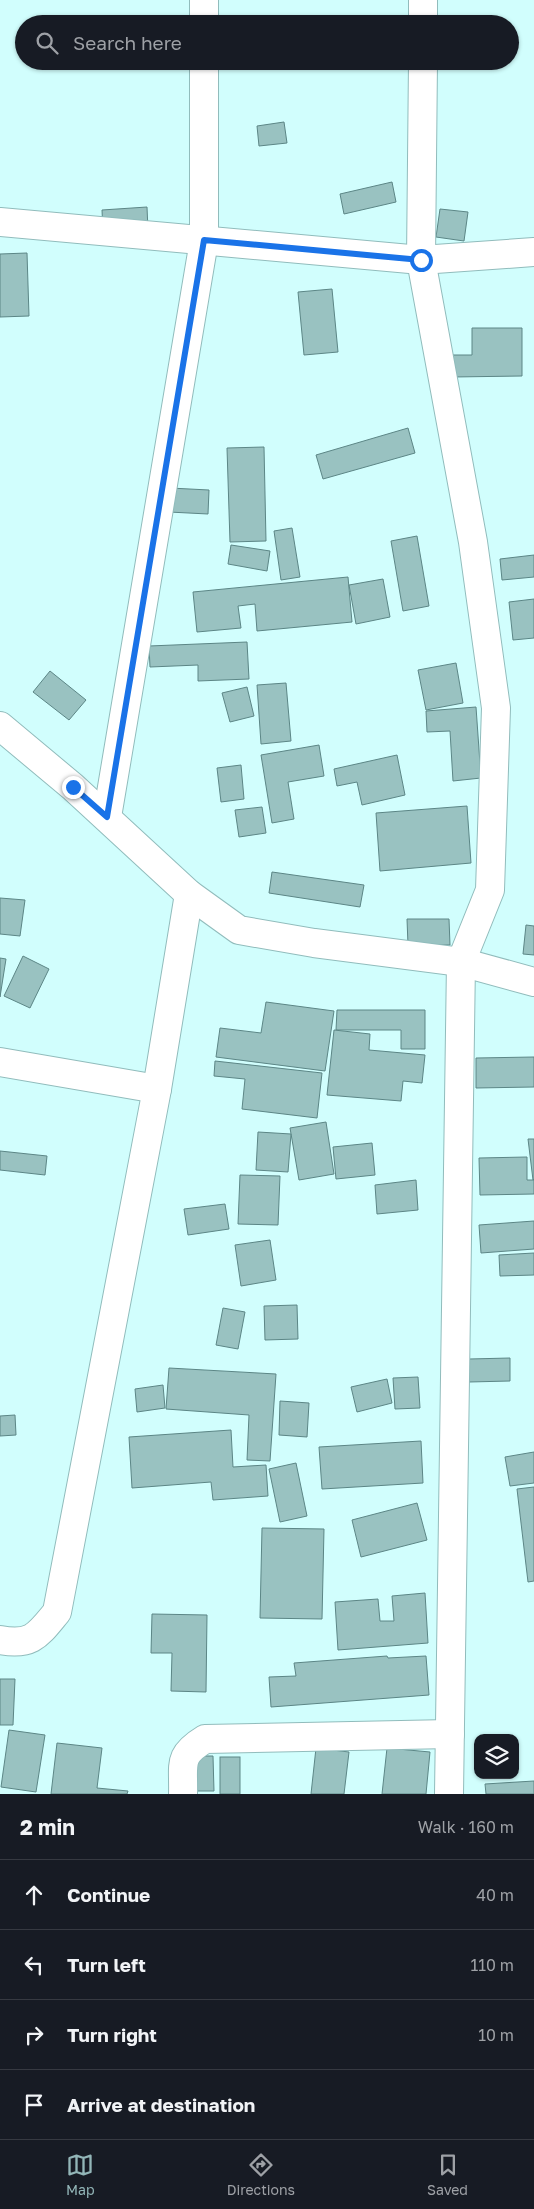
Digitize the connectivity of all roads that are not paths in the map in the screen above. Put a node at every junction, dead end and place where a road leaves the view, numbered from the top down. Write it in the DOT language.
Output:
graph roads {
  1 [pos="204,0"];
  2 [pos="423,0"];
  3 [pos="204,15"];
  4 [pos="423,15"];
  5 [pos="204,70"];
  6 [pos="423,70"];
  7 [pos="0,222"];
  8 [pos="204,240"];
  9 [pos="534,252"];
  10 [pos="421,260"];
  11 [pos="0,726"];
  12 [pos="107,817"];
  13 [pos="189,894"];
  14 [pos="461,962"];
  15 [pos="534,982"];
  16 [pos="0,1062"];
  17 [pos="157,1089"];
  18 [pos="0,1640"];
  19 [pos="450,1734"];
  20 [pos="183,1794"];
  21 [pos="450,1794"];
  1 -- 3 [label="street"];
  2 -- 4 [label="street"];
  5 -- 8 [label="street"];
  6 -- 10 [label="street"];
  7 -- 8 [label="street"];
  8 -- 10 [label="street"];
  8 -- 12 [label="street"];
  9 -- 10 [label="street"];
  10 -- 14 [label="street"];
  11 -- 12 [label="street"];
  12 -- 13 [label="street"];
  13 -- 14 [label="street"];
  13 -- 17 [label="street"];
  14 -- 15 [label="street"];
  14 -- 19 [label="street"];
  16 -- 17 [label="street"];
  17 -- 18 [label="street"];
  19 -- 20 [label="street"];
  19 -- 21 [label="street"];
}
